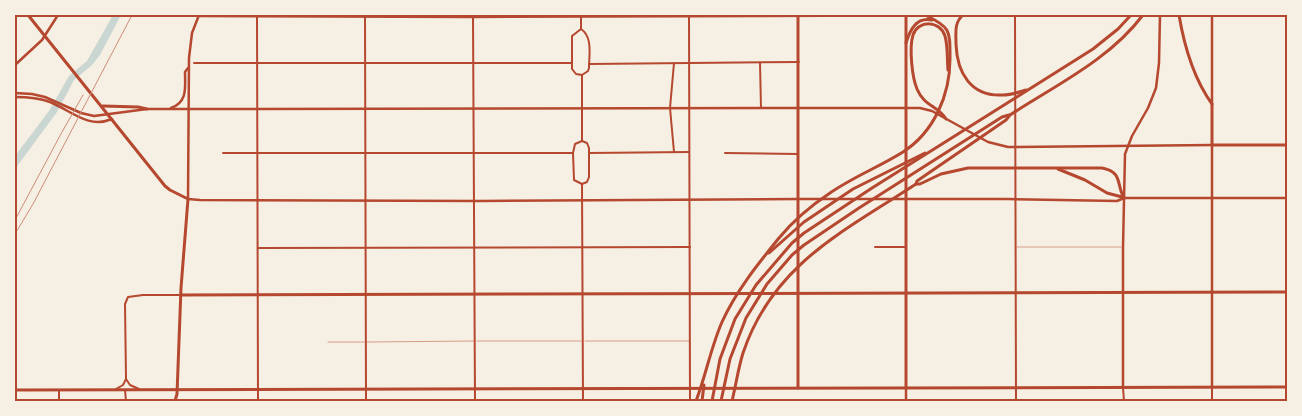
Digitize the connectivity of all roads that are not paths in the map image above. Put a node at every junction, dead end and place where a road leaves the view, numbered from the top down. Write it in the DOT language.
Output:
graph roads {
  1 [pos="28,15"];
  2 [pos="58,15"];
  3 [pos="689,15"];
  4 [pos="798,15"];
  5 [pos="906,15"];
  6 [pos="925,15"];
  7 [pos="964,15"];
  8 [pos="1015,15"];
  9 [pos="1029,15"];
  10 [pos="1131,15"];
  11 [pos="1143,15"];
  12 [pos="1160,15"];
  13 [pos="1179,15"];
  14 [pos="1212,15"];
  15 [pos="199,16"];
  16 [pos="257,16"];
  17 [pos="365,16"];
  18 [pos="581,16"];
  19 [pos="473,17"];
  20 [pos="936,20"];
  21 [pos="581,29"];
  22 [pos="45,36"];
  23 [pos="906,43"];
  24 [pos="674,62"];
  25 [pos="689,62"];
  26 [pos="760,62"];
  27 [pos="799,62"];
  28 [pos="194,63"];
  29 [pos="258,63"];
  30 [pos="366,63"];
  31 [pos="474,63"];
  32 [pos="572,64"];
  33 [pos="589,64"];
  34 [pos="15,65"];
  35 [pos="188,68"];
  36 [pos="949,74"];
  37 [pos="582,75"];
  38 [pos="1021,93"];
  39 [pos="15,95"];
  40 [pos="50,100"];
  41 [pos="1212,104"];
  42 [pos="102,106"];
  43 [pos="906,107"];
  44 [pos="365,108"];
  45 [pos="582,108"];
  46 [pos="670,108"];
  47 [pos="689,108"];
  48 [pos="761,108"];
  49 [pos="798,108"];
  50 [pos="147,109"];
  51 [pos="167,109"];
  52 [pos="188,109"];
  53 [pos="258,109"];
  54 [pos="473,109"];
  55 [pos="109,114"];
  56 [pos="1010,115"];
  57 [pos="113,119"];
  58 [pos="946,119"];
  59 [pos="582,141"];
  60 [pos="1287,144"];
  61 [pos="1128,146"];
  62 [pos="1212,146"];
  63 [pos="1015,147"];
  64 [pos="932,150"];
  65 [pos="674,152"];
  66 [pos="689,152"];
  67 [pos="223,153"];
  68 [pos="258,153"];
  69 [pos="366,153"];
  70 [pos="473,153"];
  71 [pos="573,153"];
  72 [pos="590,153"];
  73 [pos="725,153"];
  74 [pos="798,154"];
  75 [pos="906,162"];
  76 [pos="1055,168"];
  77 [pos="582,184"];
  78 [pos="916,184"];
  79 [pos="1016,198"];
  80 [pos="1124,198"];
  81 [pos="1212,198"];
  82 [pos="1287,198"];
  83 [pos="188,199"];
  84 [pos="798,199"];
  85 [pos="906,199"];
  86 [pos="258,200"];
  87 [pos="366,200"];
  88 [pos="582,200"];
  89 [pos="690,200"];
  90 [pos="474,201"];
  91 [pos="690,246"];
  92 [pos="366,247"];
  93 [pos="474,247"];
  94 [pos="582,247"];
  95 [pos="875,247"];
  96 [pos="906,247"];
  97 [pos="1016,247"];
  98 [pos="1123,247"];
  99 [pos="258,248"];
  100 [pos="762,261"];
  101 [pos="798,292"];
  102 [pos="1123,292"];
  103 [pos="1212,292"];
  104 [pos="1287,292"];
  105 [pos="906,293"];
  106 [pos="1016,293"];
  107 [pos="366,294"];
  108 [pos="582,294"];
  109 [pos="690,294"];
  110 [pos="180,295"];
  111 [pos="258,295"];
  112 [pos="475,295"];
  113 [pos="474,341"];
  114 [pos="582,341"];
  115 [pos="690,341"];
  116 [pos="328,342"];
  117 [pos="366,342"];
  118 [pos="126,379"];
  119 [pos="704,379"];
  120 [pos="906,387"];
  121 [pos="1016,387"];
  122 [pos="1123,387"];
  123 [pos="1212,387"];
  124 [pos="1287,387"];
  125 [pos="475,388"];
  126 [pos="690,388"];
  127 [pos="798,388"];
  128 [pos="258,389"];
  129 [pos="366,389"];
  130 [pos="583,389"];
  131 [pos="15,390"];
  132 [pos="59,390"];
  133 [pos="115,390"];
  134 [pos="125,390"];
  135 [pos="141,390"];
  136 [pos="178,390"];
  137 [pos="733,400"];
  138 [pos="59,401"];
  139 [pos="126,401"];
  140 [pos="175,401"];
  141 [pos="258,401"];
  142 [pos="366,401"];
  143 [pos="474,401"];
  144 [pos="582,401"];
  145 [pos="690,401"];
  146 [pos="696,401"];
  147 [pos="702,401"];
  148 [pos="712,401"];
  149 [pos="721,401"];
  150 [pos="906,401"];
  151 [pos="1016,401"];
  152 [pos="1124,401"];
  153 [pos="1212,401"];
  1 -- 22 [label="main road"];
  2 -- 22 [label="street"];
  3 -- 4 [label="street"];
  3 -- 18 [label="street"];
  3 -- 25 [label="street"];
  4 -- 5 [label="street"];
  4 -- 27 [label="main road"];
  5 -- 6 [label="street"];
  5 -- 23 [label="main road"];
  6 -- 7 [label="street"];
  6 -- 20 [label="main road"];
  7 -- 8 [label="street"];
  7 -- 38 [label="main road"];
  8 -- 9 [label="street"];
  8 -- 63 [label="street"];
  10 -- 38 [label="main road"];
  11 -- 56 [label="main road"];
  12 -- 61 [label="street"];
  13 -- 41 [label="main road"];
  14 -- 41 [label="street"];
  15 -- 16 [label="street"];
  15 -- 35 [label="street"];
  16 -- 17 [label="street"];
  16 -- 29 [label="street"];
  17 -- 19 [label="street"];
  17 -- 30 [label="street"];
  18 -- 19 [label="street"];
  18 -- 21 [label="street"];
  19 -- 31 [label="street"];
  20 -- 23 [label="main road"];
  20 -- 36 [label="main road"];
  21 -- 32 [label="street"];
  21 -- 33 [label="street"];
  22 -- 34 [label="street"];
  22 -- 42 [label="main road"];
  23 -- 43 [label="main road"];
  24 -- 25 [label="street"];
  24 -- 33 [label="street"];
  24 -- 46 [label="street"];
  25 -- 26 [label="street"];
  25 -- 47 [label="street"];
  26 -- 27 [label="street"];
  26 -- 48 [label="street"];
  27 -- 49 [label="main road"];
  28 -- 29 [label="street"];
  29 -- 30 [label="street"];
  29 -- 53 [label="street"];
  30 -- 31 [label="street"];
  30 -- 44 [label="street"];
  31 -- 32 [label="street"];
  31 -- 54 [label="street"];
  32 -- 37 [label="street"];
  33 -- 37 [label="street"];
  35 -- 51 [label="street"];
  35 -- 52 [label="street"];
  36 -- 58 [label="main road"];
  36 -- 100 [label="main road"];
  37 -- 45 [label="street"];
  38 -- 64 [label="main road"];
  39 -- 40 [label="street"];
  40 -- 55 [label="street"];
  40 -- 57 [label="street"];
  41 -- 62 [label="main road"];
  42 -- 50 [label="main road"];
  42 -- 55 [label="main road"];
  43 -- 49 [label="street"];
  43 -- 58 [label="street"];
  43 -- 75 [label="main road"];
  44 -- 53 [label="street"];
  44 -- 54 [label="street"];
  44 -- 69 [label="street"];
  45 -- 46 [label="street"];
  45 -- 54 [label="street"];
  45 -- 59 [label="street"];
  46 -- 47 [label="street"];
  46 -- 65 [label="street"];
  47 -- 48 [label="street"];
  47 -- 66 [label="street"];
  48 -- 49 [label="street"];
  49 -- 74 [label="main road"];
  50 -- 51 [label="street"];
  50 -- 55 [label="street"];
  51 -- 52 [label="street"];
  52 -- 53 [label="street"];
  52 -- 83 [label="street"];
  53 -- 68 [label="street"];
  54 -- 70 [label="street"];
  55 -- 57 [label="main road"];
  56 -- 78 [label="main road"];
  56 -- 149 [label="main road"];
  57 -- 83 [label="main road"];
  58 -- 63 [label="street"];
  59 -- 71 [label="street"];
  59 -- 72 [label="street"];
  60 -- 62 [label="main road"];
  61 -- 62 [label="street"];
  61 -- 63 [label="street"];
  61 -- 80 [label="street"];
  62 -- 81 [label="street"];
  63 -- 79 [label="street"];
  64 -- 75 [label="main road"];
  64 -- 148 [label="main road"];
  65 -- 66 [label="street"];
  65 -- 72 [label="street"];
  66 -- 89 [label="street"];
  67 -- 68 [label="street"];
  68 -- 69 [label="street"];
  68 -- 86 [label="street"];
  69 -- 70 [label="street"];
  69 -- 87 [label="street"];
  70 -- 71 [label="street"];
  70 -- 90 [label="street"];
  71 -- 77 [label="street"];
  72 -- 77 [label="street"];
  73 -- 74 [label="street"];
  74 -- 84 [label="main road"];
  75 -- 85 [label="main road"];
  75 -- 100 [label="main road"];
  76 -- 78 [label="main road"];
  76 -- 80 [label="main road"];
  76 -- 80 [label="main road"];
  77 -- 88 [label="street"];
  78 -- 137 [label="main road"];
  79 -- 80 [label="street"];
  79 -- 85 [label="street"];
  79 -- 97 [label="street"];
  80 -- 81 [label="street"];
  80 -- 98 [label="street"];
  81 -- 82 [label="street"];
  81 -- 103 [label="street"];
  83 -- 86 [label="street"];
  83 -- 110 [label="main road"];
  84 -- 85 [label="street"];
  84 -- 89 [label="street"];
  84 -- 101 [label="main road"];
  85 -- 96 [label="main road"];
  86 -- 87 [label="street"];
  86 -- 99 [label="street"];
  87 -- 90 [label="street"];
  87 -- 92 [label="street"];
  88 -- 89 [label="street"];
  88 -- 90 [label="street"];
  88 -- 94 [label="street"];
  89 -- 91 [label="street"];
  90 -- 93 [label="street"];
  91 -- 94 [label="street"];
  91 -- 109 [label="street"];
  92 -- 93 [label="street"];
  92 -- 99 [label="street"];
  92 -- 107 [label="street"];
  93 -- 94 [label="street"];
  93 -- 112 [label="street"];
  94 -- 108 [label="street"];
  95 -- 96 [label="street"];
  96 -- 105 [label="main road"];
  97 -- 98 [label="lane"];
  97 -- 106 [label="street"];
  98 -- 102 [label="street"];
  99 -- 111 [label="street"];
  100 -- 119 [label="main road"];
  101 -- 105 [label="main road"];
  101 -- 109 [label="main road"];
  101 -- 127 [label="main road"];
  102 -- 103 [label="main road"];
  102 -- 106 [label="main road"];
  102 -- 122 [label="street"];
  103 -- 104 [label="main road"];
  103 -- 123 [label="street"];
  105 -- 106 [label="main road"];
  105 -- 120 [label="main road"];
  106 -- 121 [label="street"];
  107 -- 111 [label="main road"];
  107 -- 112 [label="main road"];
  107 -- 117 [label="street"];
  108 -- 109 [label="main road"];
  108 -- 112 [label="main road"];
  108 -- 114 [label="street"];
  109 -- 115 [label="street"];
  110 -- 111 [label="main road"];
  110 -- 118 [label="street"];
  110 -- 136 [label="main road"];
  111 -- 128 [label="street"];
  112 -- 113 [label="street"];
  113 -- 114 [label="lane"];
  113 -- 117 [label="lane"];
  113 -- 125 [label="street"];
  114 -- 115 [label="lane"];
  114 -- 130 [label="street"];
  115 -- 126 [label="street"];
  116 -- 117 [label="lane"];
  117 -- 129 [label="street"];
  118 -- 133 [label="street"];
  118 -- 135 [label="street"];
  119 -- 146 [label="main road"];
  119 -- 147 [label="main road"];
  120 -- 121 [label="main road"];
  120 -- 127 [label="main road"];
  120 -- 150 [label="street"];
  121 -- 122 [label="main road"];
  121 -- 151 [label="street"];
  122 -- 123 [label="main road"];
  122 -- 152 [label="street"];
  123 -- 124 [label="main road"];
  123 -- 153 [label="street"];
  125 -- 129 [label="main road"];
  125 -- 130 [label="main road"];
  125 -- 143 [label="street"];
  126 -- 127 [label="main road"];
  126 -- 130 [label="main road"];
  126 -- 145 [label="street"];
  128 -- 129 [label="main road"];
  128 -- 136 [label="main road"];
  128 -- 141 [label="street"];
  129 -- 142 [label="street"];
  130 -- 144 [label="street"];
  131 -- 132 [label="main road"];
  132 -- 133 [label="main road"];
  132 -- 138 [label="street"];
  133 -- 134 [label="main road"];
  134 -- 135 [label="main road"];
  134 -- 139 [label="street"];
  135 -- 136 [label="main road"];
  136 -- 140 [label="main road"];
}
